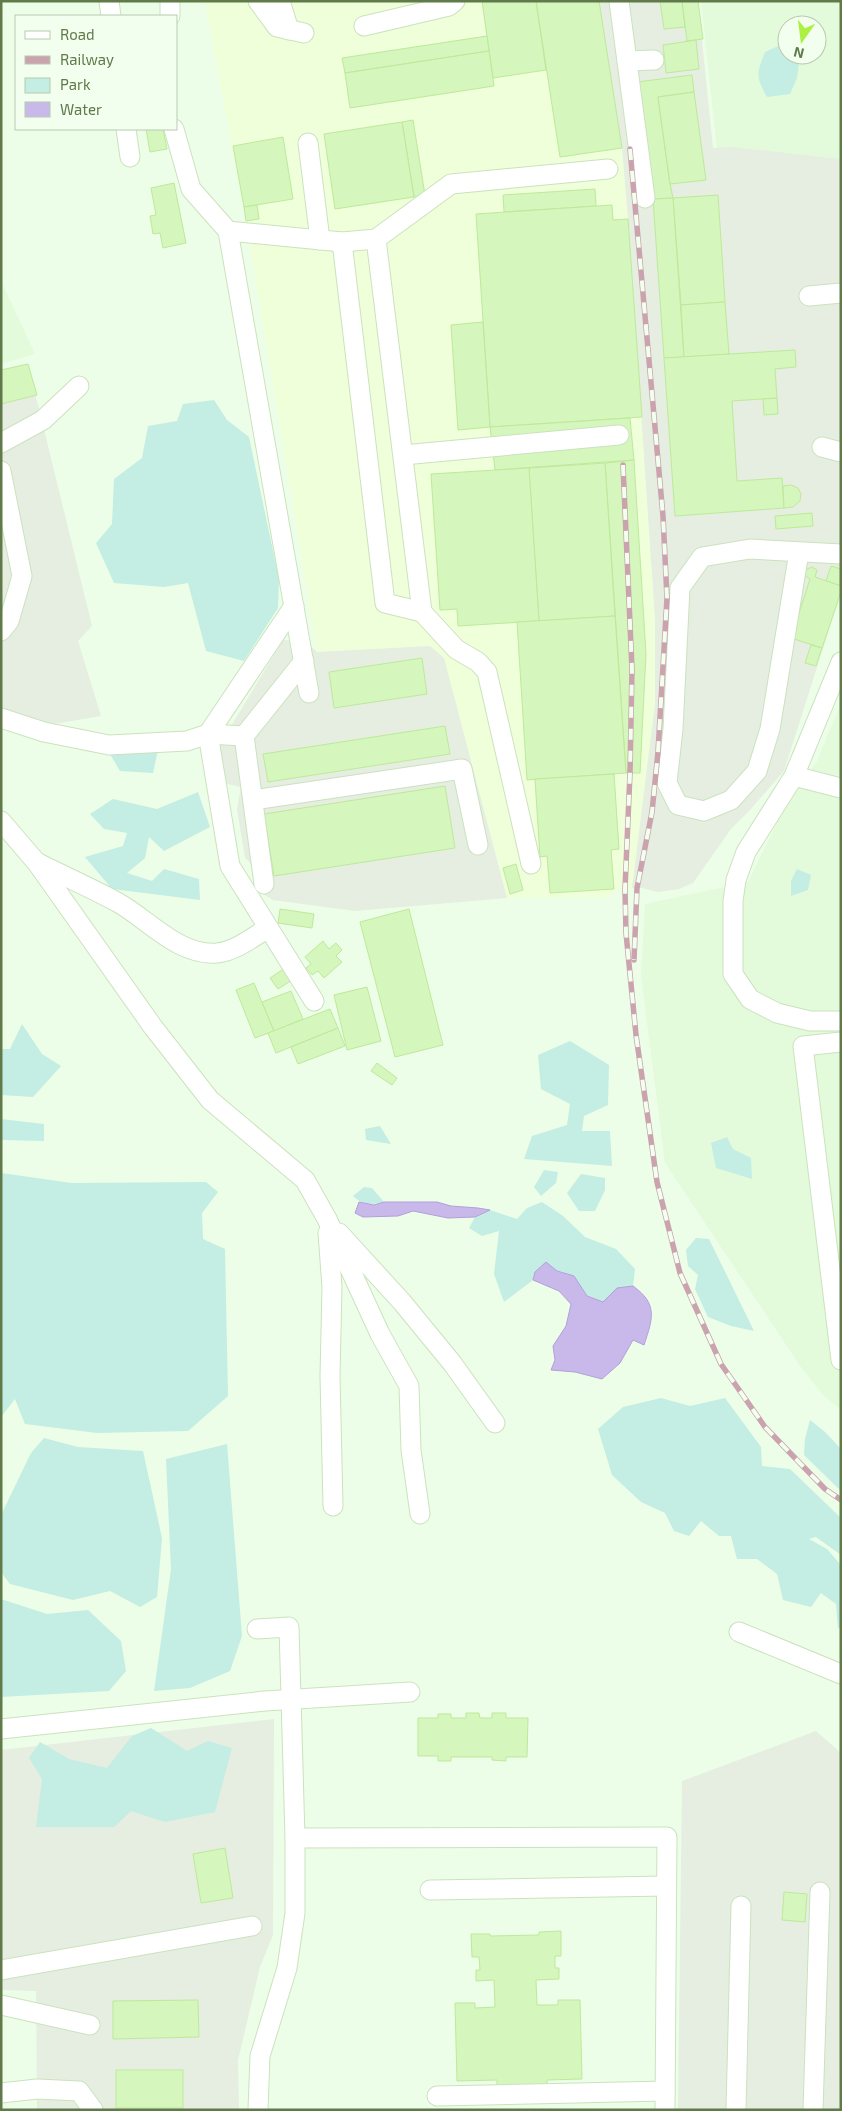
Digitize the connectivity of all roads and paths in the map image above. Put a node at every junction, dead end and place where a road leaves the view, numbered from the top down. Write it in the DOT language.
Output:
graph roads {
  1 [pos="109,1"];
  2 [pos="170,1"];
  3 [pos="258,1"];
  4 [pos="280,1"];
  5 [pos="455,1"];
  6 [pos="619,1"];
  7 [pos="111,15"];
  8 [pos="170,15"];
  9 [pos="364,26"];
  10 [pos="654,60"];
  11 [pos="627,61"];
  12 [pos="126,130"];
  13 [pos="174,130"];
  14 [pos="308,143"];
  15 [pos="130,157"];
  16 [pos="608,169"];
  17 [pos="645,198"];
  18 [pos="228,231"];
  19 [pos="376,239"];
  20 [pos="320,240"];
  21 [pos="342,242"];
  22 [pos="841,293"];
  23 [pos="809,296"];
  24 [pos="79,386"];
  25 [pos="618,435"];
  26 [pos="1,442"];
  27 [pos="822,447"];
  28 [pos="841,452"];
  29 [pos="403,455"];
  30 [pos="1,471"];
  31 [pos="799,552"];
  32 [pos="841,554"];
  33 [pos="294,606"];
  34 [pos="422,612"];
  35 [pos="1,631"];
  36 [pos="304,661"];
  37 [pos="841,662"];
  38 [pos="309,693"];
  39 [pos="1,718"];
  40 [pos="208,734"];
  41 [pos="244,736"];
  42 [pos="794,776"];
  43 [pos="841,788"];
  44 [pos="253,800"];
  45 [pos="1,821"];
  46 [pos="478,845"];
  47 [pos="37,862"];
  48 [pos="530,864"];
  49 [pos="264,884"];
  50 [pos="268,928"];
  51 [pos="314,1001"];
  52 [pos="841,1021"];
  53 [pos="841,1042"];
  54 [pos="326,1219"];
  55 [pos="833,1223"];
  56 [pos="841,1360"];
  57 [pos="494,1423"];
  58 [pos="333,1506"];
  59 [pos="420,1514"];
  60 [pos="257,1628"];
  61 [pos="739,1632"];
  62 [pos="841,1674"];
  63 [pos="410,1692"];
  64 [pos="291,1700"];
  65 [pos="1,1729"];
  66 [pos="295,1838"];
  67 [pos="666,1886"];
  68 [pos="430,1890"];
  69 [pos="820,1892"];
  70 [pos="741,1906"];
  71 [pos="252,1926"];
  72 [pos="1,1970"];
  73 [pos="1,2006"];
  74 [pos="90,2024"];
  75 [pos="1,2093"];
  76 [pos="437,2096"];
  77 [pos="665,2101"];
  78 [pos="94,2110"];
  79 [pos="258,2110"];
  80 [pos="736,2110"];
  81 [pos="813,2110"];
  1 -- 7 [label="street"];
  2 -- 8 [label="street"];
  3 -- 4 [label="street"];
  5 -- 9 [label="street"];
  6 -- 11 [label="street"];
  10 -- 11 [label="street"];
  11 -- 17 [label="street"];
  12 -- 15 [label="street"];
  13 -- 18 [label="street"];
  14 -- 20 [label="street"];
  16 -- 19 [label="street"];
  18 -- 20 [label="street"];
  18 -- 33 [label="street"];
  19 -- 21 [label="street"];
  19 -- 29 [label="street"];
  20 -- 21 [label="street"];
  21 -- 34 [label="street"];
  22 -- 23 [label="street"];
  24 -- 26 [label="street"];
  25 -- 29 [label="street"];
  27 -- 28 [label="street"];
  29 -- 34 [label="street"];
  30 -- 35 [label="street"];
  31 -- 31 [label="street"];
  31 -- 32 [label="street"];
  33 -- 36 [label="street"];
  33 -- 40 [label="street"];
  34 -- 48 [label="street"];
  36 -- 38 [label="street"];
  36 -- 41 [label="street"];
  37 -- 42 [label="street"];
  39 -- 40 [label="street"];
  40 -- 41 [label="street"];
  40 -- 50 [label="street"];
  41 -- 44 [label="street"];
  42 -- 43 [label="street"];
  42 -- 52 [label="street"];
  44 -- 46 [label="street"];
  44 -- 49 [label="street"];
  45 -- 47 [label="street"];
  47 -- 50 [label="street"];
  47 -- 54 [label="street"];
  50 -- 51 [label="street"];
  53 -- 55 [label="street"];
  54 -- 57 [label="street"];
  54 -- 58 [label="street"];
  54 -- 59 [label="street"];
  55 -- 56 [label="street"];
  60 -- 64 [label="street"];
  61 -- 62 [label="street"];
  63 -- 64 [label="street"];
  64 -- 65 [label="street"];
  64 -- 66 [label="street"];
  66 -- 67 [label="street"];
  66 -- 79 [label="street"];
  67 -- 68 [label="street"];
  67 -- 77 [label="street"];
  69 -- 81 [label="street"];
  70 -- 80 [label="street"];
  71 -- 72 [label="street"];
  73 -- 74 [label="street"];
  75 -- 78 [label="street"];
  76 -- 77 [label="street"];
}
